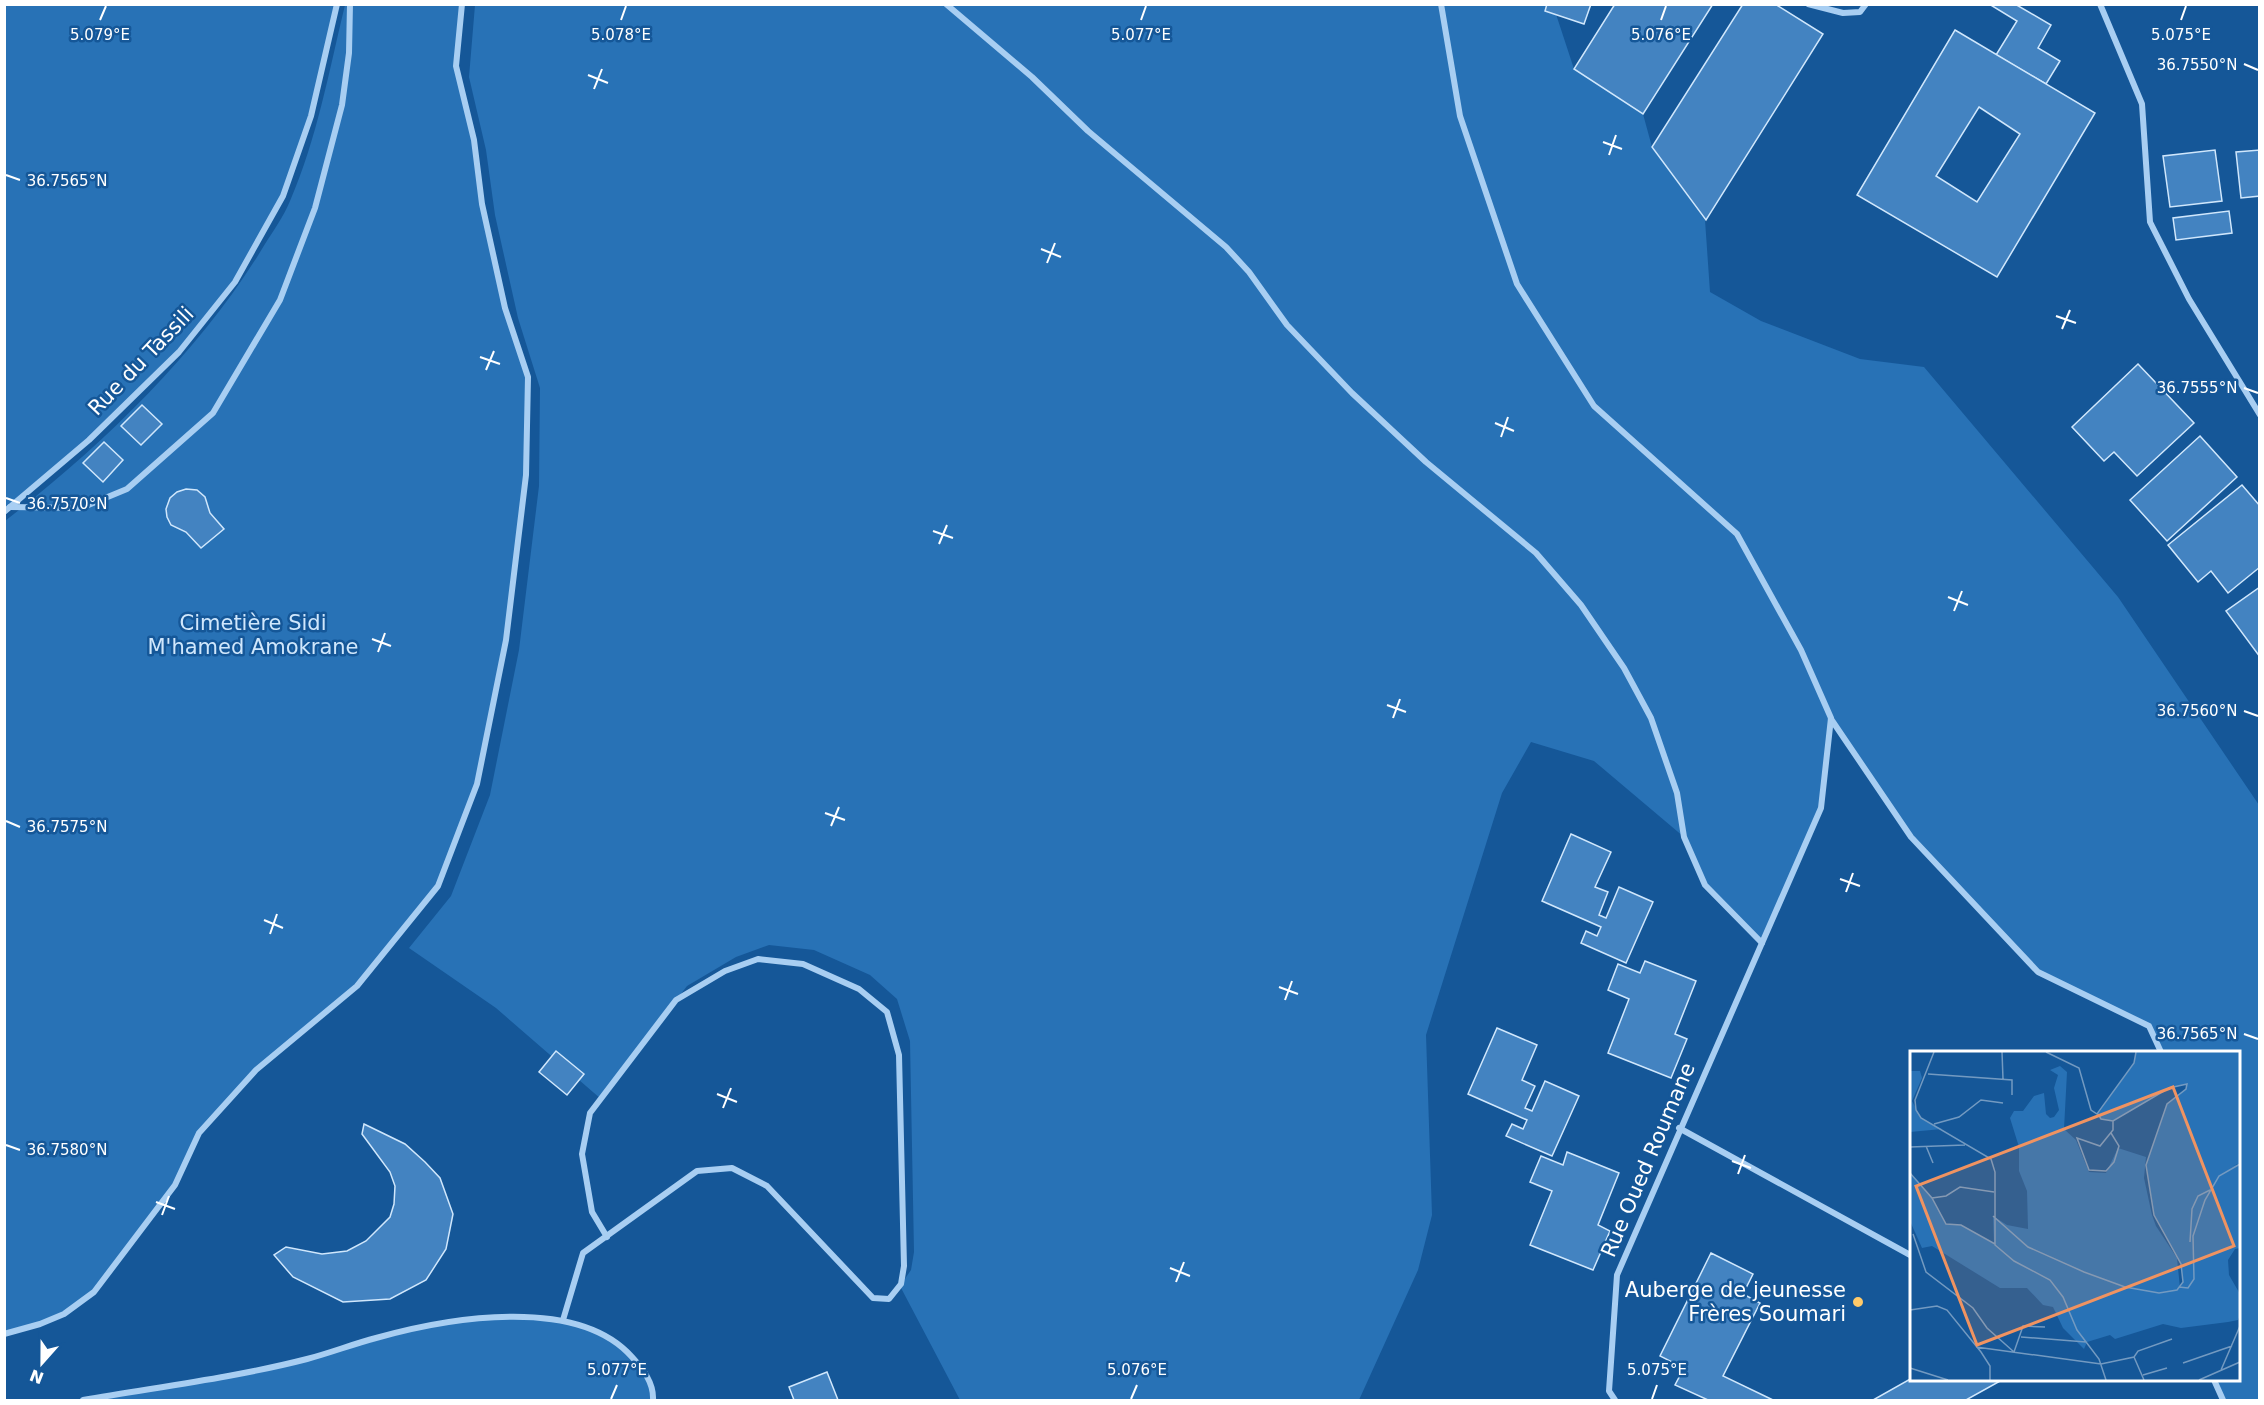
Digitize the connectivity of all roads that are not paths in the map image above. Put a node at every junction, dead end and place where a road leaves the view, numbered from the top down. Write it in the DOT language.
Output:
graph roads {
  1 [pos="337,4"];
  2 [pos="350,4"];
  3 [pos="462,4"];
  4 [pos="946,4"];
  5 [pos="1441,4"];
  6 [pos="1808,4"];
  7 [pos="1866,4"];
  8 [pos="2100,4"];
  9 [pos="2259,415"];
  10 [pos="7,510"];
  11 [pos="1831,718"];
  12 [pos="1762,943"];
  13 [pos="2160,1051"];
  14 [pos="1679,1128"];
  15 [pos="606,1237"];
  16 [pos="1910,1255"];
  17 [pos="563,1320"];
  18 [pos="4,1334"];
  19 [pos="2214,1381"];
  20 [pos="82,1401"];
  21 [pos="653,1401"];
  22 [pos="1614,1401"];
  23 [pos="2223,1401"];
  1 -- 10 [label="street, Rue du Tassili"];
  2 -- 10 [label="street"];
  3 -- 18 [label="street"];
  4 -- 12 [label="street"];
  5 -- 11 [label="street"];
  6 -- 7 [label="street"];
  8 -- 9 [label="street"];
  11 -- 12 [label="street, Rue Oued Roumane"];
  11 -- 13 [label="street"];
  12 -- 14 [label="street, Rue Oued Roumane"];
  14 -- 16 [label="street"];
  14 -- 22 [label="street, Rue Oued Roumane"];
  15 -- 15 [label="street"];
  15 -- 17 [label="street"];
  17 -- 20 [label="street"];
  17 -- 21 [label="street"];
  19 -- 23 [label="street"];
}
